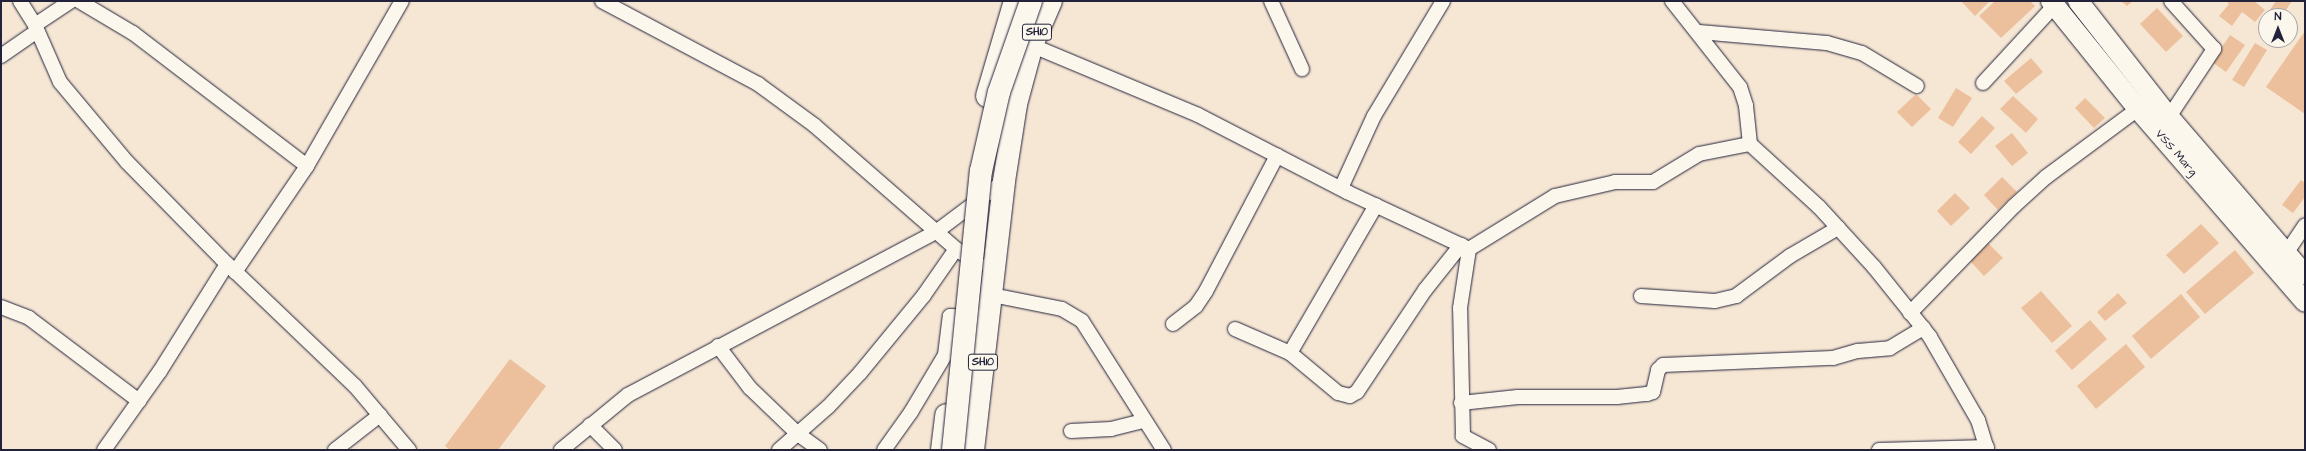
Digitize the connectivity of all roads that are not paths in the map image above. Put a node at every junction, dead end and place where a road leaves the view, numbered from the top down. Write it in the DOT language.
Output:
graph roads {
  1 [pos="20,1"];
  2 [pos="71,1"];
  3 [pos="79,1"];
  4 [pos="402,1"];
  5 [pos="602,1"];
  6 [pos="1015,1"];
  7 [pos="1031,1"];
  8 [pos="1051,1"];
  9 [pos="1271,1"];
  10 [pos="1443,1"];
  11 [pos="1672,1"];
  12 [pos="2171,1"];
  13 [pos="2053,3"];
  14 [pos="2082,5"];
  15 [pos="2069,21"];
  16 [pos="36,28"];
  17 [pos="1699,32"];
  18 [pos="1004,34"];
  19 [pos="1032,46"];
  20 [pos="1,56"];
  21 [pos="1302,69"];
  22 [pos="1983,83"];
  23 [pos="1917,86"];
  24 [pos="2138,109"];
  25 [pos="2169,117"];
  26 [pos="1750,144"];
  27 [pos="1277,156"];
  28 [pos="307,166"];
  29 [pos="1004,181"];
  30 [pos="1341,188"];
  31 [pos="1376,205"];
  32 [pos="966,210"];
  33 [pos="2305,225"];
  34 [pos="1838,228"];
  35 [pos="936,232"];
  36 [pos="1465,247"];
  37 [pos="960,252"];
  38 [pos="2286,252"];
  39 [pos="231,268"];
  40 [pos="2305,274"];
  41 [pos="992,284"];
  42 [pos="1641,296"];
  43 [pos="2305,302"];
  44 [pos="1,307"];
  45 [pos="1910,313"];
  46 [pos="958,316"];
  47 [pos="988,318"];
  48 [pos="1173,324"];
  49 [pos="1923,328"];
  50 [pos="1235,329"];
  51 [pos="718,346"];
  52 [pos="1290,353"];
  53 [pos="139,401"];
  54 [pos="1461,403"];
  55 [pos="380,415"];
  56 [pos="1143,421"];
  57 [pos="590,425"];
  58 [pos="1071,431"];
  59 [pos="798,434"];
  60 [pos="1987,449"];
  61 [pos="104,450"];
  62 [pos="335,450"];
  63 [pos="409,450"];
  64 [pos="561,450"];
  65 [pos="615,450"];
  66 [pos="779,450"];
  67 [pos="820,450"];
  68 [pos="884,450"];
  69 [pos="942,450"];
  70 [pos="953,450"];
  71 [pos="973,450"];
  72 [pos="1164,450"];
  73 [pos="1489,450"];
  74 [pos="1879,450"];
  1 -- 16 [label="street"];
  2 -- 16 [label="street"];
  3 -- 28 [label="street"];
  4 -- 28 [label="street"];
  5 -- 35 [label="street"];
  6 -- 18 [label="main road"];
  7 -- 70 [label="main road, bridge"];
  8 -- 19 [label="main road, SH10"];
  9 -- 21 [label="street"];
  10 -- 30 [label="street"];
  11 -- 17 [label="street"];
  12 -- 25 [label="street"];
  13 -- 15 [label="main road, VSS Marg"];
  13 -- 22 [label="street"];
  14 -- 15 [label="main road"];
  14 -- 25 [label="main road"];
  15 -- 24 [label="main road, VSS Marg"];
  16 -- 20 [label="street"];
  16 -- 39 [label="street"];
  17 -- 23 [label="street"];
  17 -- 26 [label="street"];
  18 -- 19 [label="street"];
  18 -- 32 [label="main road"];
  19 -- 27 [label="street"];
  19 -- 29 [label="main road, SH10"];
  24 -- 43 [label="main road, VSS Marg"];
  24 -- 45 [label="street"];
  25 -- 38 [label="main road"];
  26 -- 34 [label="street"];
  26 -- 36 [label="street"];
  27 -- 30 [label="street"];
  27 -- 48 [label="street"];
  28 -- 39 [label="street"];
  29 -- 32 [label="street"];
  29 -- 41 [label="main road, SH10"];
  30 -- 31 [label="street"];
  31 -- 36 [label="street"];
  31 -- 52 [label="street"];
  32 -- 35 [label="street"];
  32 -- 37 [label="main road"];
  33 -- 38 [label="street"];
  34 -- 42 [label="street"];
  34 -- 45 [label="street"];
  35 -- 37 [label="street"];
  35 -- 51 [label="street"];
  36 -- 52 [label="street"];
  36 -- 54 [label="street"];
  37 -- 41 [label="street"];
  37 -- 46 [label="main road"];
  37 -- 59 [label="street"];
  38 -- 40 [label="main road"];
  39 -- 53 [label="street"];
  39 -- 55 [label="street"];
  41 -- 47 [label="main road, SH10"];
  41 -- 56 [label="street"];
  44 -- 53 [label="street"];
  45 -- 49 [label="street"];
  46 -- 47 [label="street"];
  46 -- 68 [label="street"];
  46 -- 69 [label="main road"];
  47 -- 71 [label="main road, SH10"];
  49 -- 54 [label="street"];
  49 -- 60 [label="street"];
  50 -- 52 [label="street"];
  51 -- 57 [label="street"];
  51 -- 59 [label="street"];
  53 -- 61 [label="street"];
  54 -- 73 [label="street"];
  55 -- 62 [label="street"];
  55 -- 63 [label="street"];
  56 -- 58 [label="street"];
  56 -- 72 [label="street"];
  57 -- 64 [label="street"];
  57 -- 65 [label="street"];
  59 -- 66 [label="street"];
  59 -- 67 [label="street"];
  60 -- 74 [label="street"];
}
